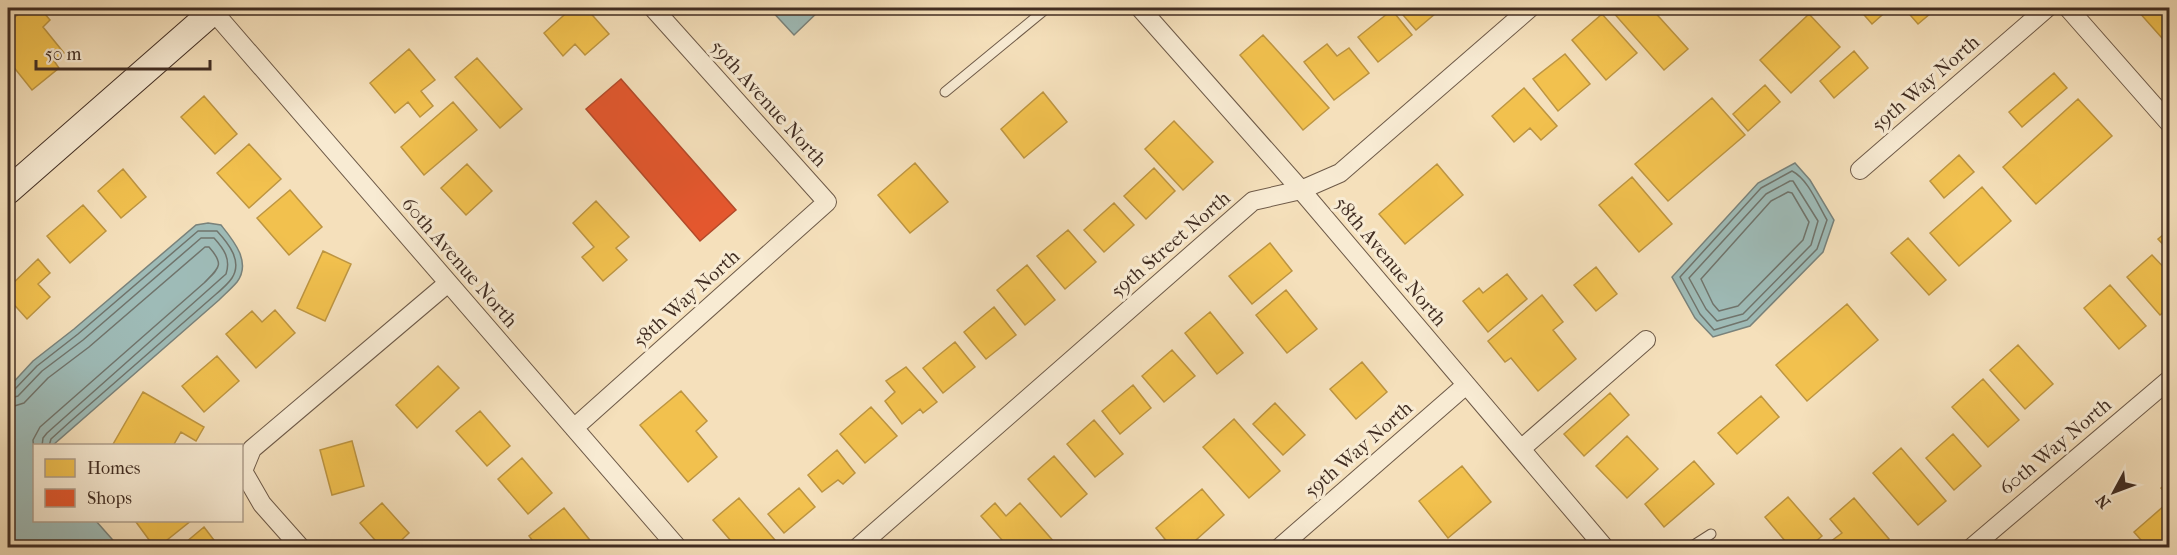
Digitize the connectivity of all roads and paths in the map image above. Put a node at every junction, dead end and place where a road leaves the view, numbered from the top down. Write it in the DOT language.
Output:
graph roads {
  1 [pos="653,8"];
  2 [pos="1047,8"];
  3 [pos="1140,8"];
  4 [pos="1530,8"];
  5 [pos="2047,8"];
  6 [pos="2068,8"];
  7 [pos="213,9"];
  8 [pos="945,92"];
  9 [pos="2169,124"];
  10 [pos="1860,170"];
  11 [pos="1301,190"];
  12 [pos="8,191"];
  13 [pos="827,202"];
  14 [pos="448,283"];
  15 [pos="1646,340"];
  16 [pos="2169,379"];
  17 [pos="1466,385"];
  18 [pos="574,428"];
  19 [pos="1521,449"];
  20 [pos="1711,534"];
  21 [pos="301,548"];
  22 [pos="678,548"];
  23 [pos="857,548"];
  24 [pos="1279,548"];
  25 [pos="1605,548"];
  26 [pos="1689,548"];
  27 [pos="1971,548"];
  1 -- 13 [label="street, 59th Avenue North"];
  2 -- 8 [label="lane"];
  3 -- 11 [label="street, 58th Avenue North"];
  4 -- 11 [label="street, 59th Street North"];
  5 -- 10 [label="street, 59th Way North"];
  6 -- 9 [label="street"];
  7 -- 12 [label="street"];
  7 -- 14 [label="street, 60th Avenue North"];
  11 -- 17 [label="street, 58th Avenue North"];
  11 -- 23 [label="street, 59th Street North"];
  13 -- 18 [label="street, 58th Way North"];
  14 -- 18 [label="street, 60th Avenue North"];
  14 -- 21 [label="street"];
  15 -- 19 [label="street"];
  16 -- 27 [label="street, 60th Way North"];
  17 -- 19 [label="street, 58th Avenue North"];
  17 -- 24 [label="street, 59th Way North"];
  18 -- 22 [label="street, 60th Avenue North"];
  19 -- 25 [label="street, 58th Avenue North"];
  20 -- 26 [label="lane"];
}
